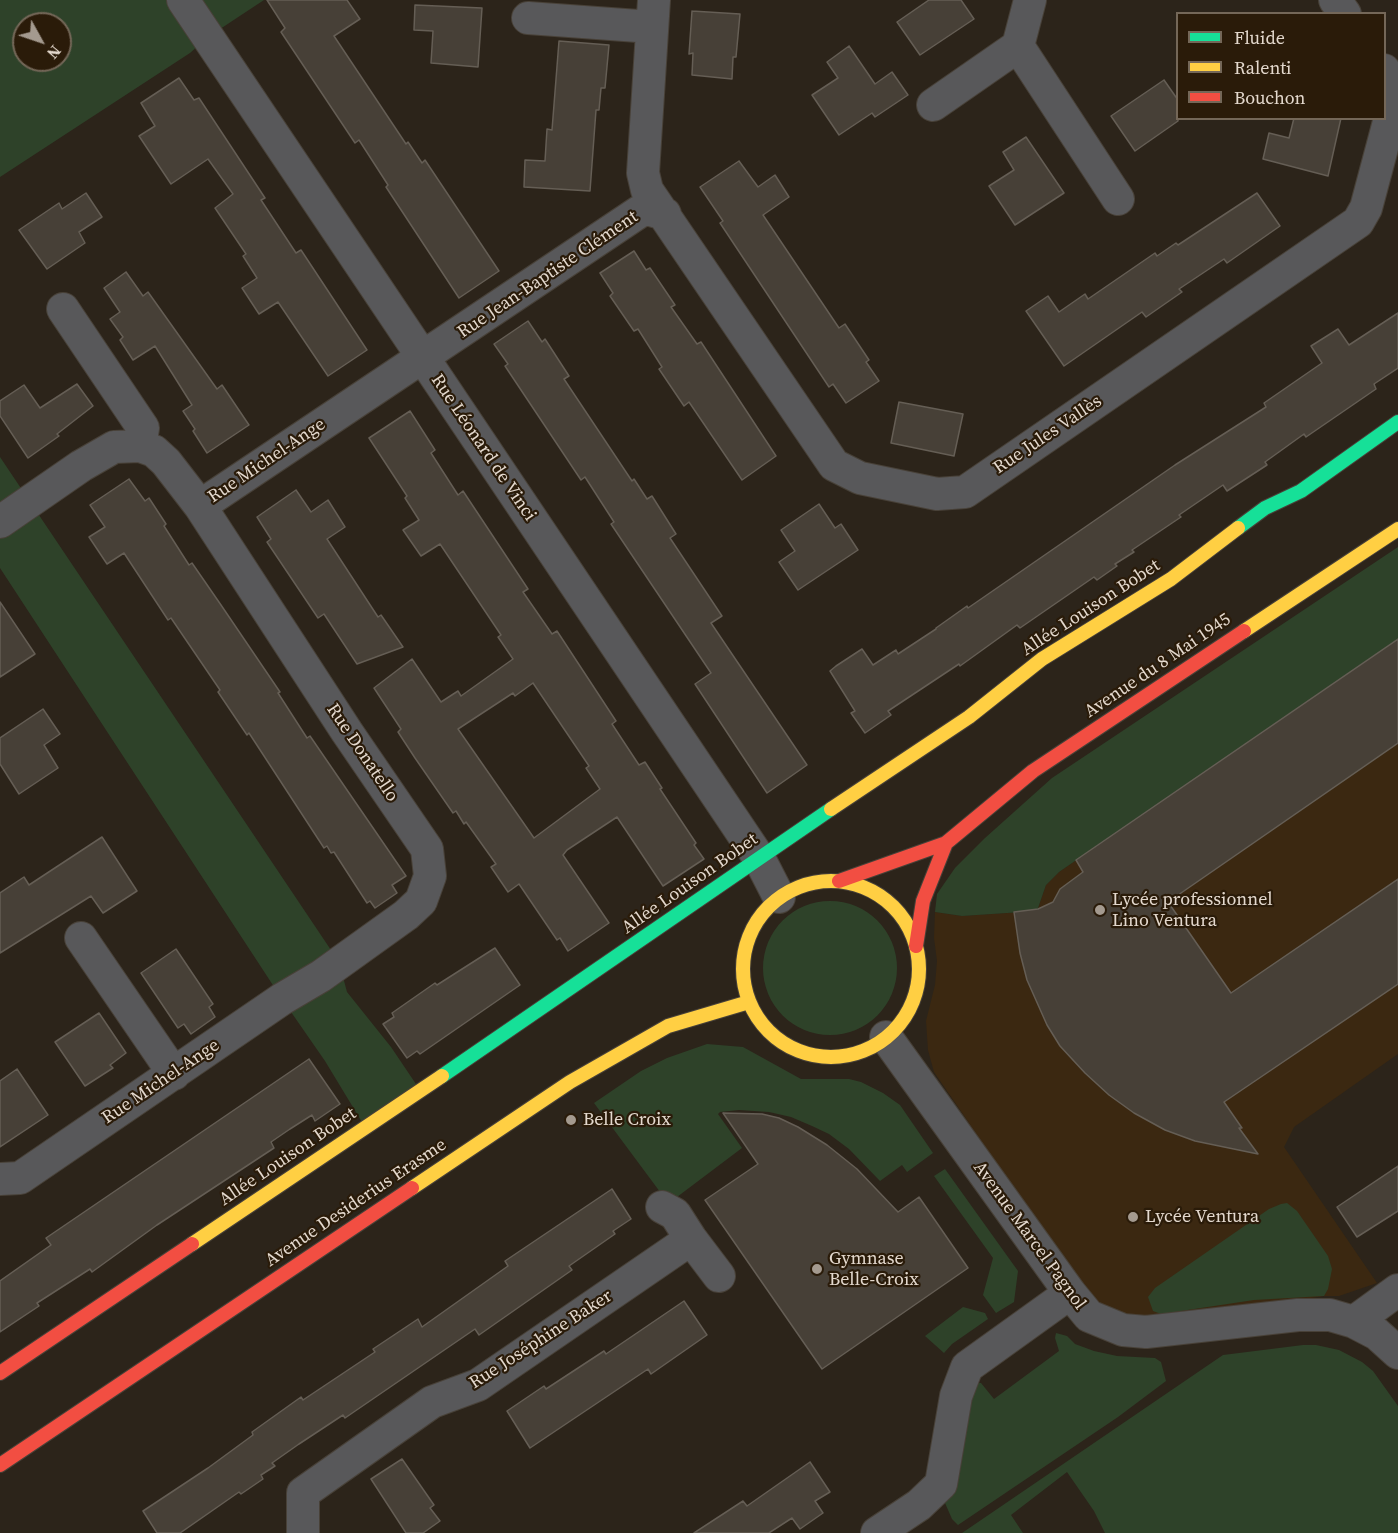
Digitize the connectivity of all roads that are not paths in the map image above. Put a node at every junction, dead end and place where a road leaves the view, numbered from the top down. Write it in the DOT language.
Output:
graph roads {
  1 [pos="183,0"];
  2 [pos="1030,0"];
  3 [pos="653,13"];
  4 [pos="528,18"];
  5 [pos="1018,46"];
  6 [pos="1386,73"];
  7 [pos="1398,88"];
  8 [pos="933,105"];
  9 [pos="1118,199"];
  10 [pos="665,213"];
  11 [pos="63,309"];
  12 [pos="423,359"];
  13 [pos="1398,422"];
  14 [pos="140,446"];
  15 [pos="200,506"];
  16 [pos="0,522"];
  17 [pos="1398,529"];
  18 [pos="945,843"];
  19 [pos="759,858"];
  20 [pos="839,881"];
  21 [pos="779,897"];
  22 [pos="81,938"];
  23 [pos="916,946"];
  24 [pos="321,976"];
  25 [pos="749,1002"];
  26 [pos="886,1037"];
  27 [pos="174,1074"];
  28 [pos="0,1179"];
  29 [pos="662,1207"];
  30 [pos="691,1239"];
  31 [pos="719,1276"];
  32 [pos="1398,1290"];
  33 [pos="1070,1293"];
  34 [pos="1354,1322"];
  35 [pos="1398,1353"];
  36 [pos="0,1373"];
  37 [pos="0,1465"];
  38 [pos="303,1533"];
  39 [pos="877,1533"];
  1 -- 12 [label="street, Rue Léonard de Vinci"];
  2 -- 5 [label="street"];
  3 -- 4 [label="street, Rue Jean-Baptiste Clément"];
  3 -- 10 [label="street, Rue Jean-Baptiste Clément"];
  5 -- 8 [label="street"];
  5 -- 9 [label="street"];
  6 -- 7 [label="street, Rue Jules Vallès"];
  7 -- 10 [label="street, Rue Jules Vallès"];
  10 -- 12 [label="street, Rue Jean-Baptiste Clément"];
  11 -- 14 [label="street"];
  12 -- 15 [label="street, Rue Michel-Ange"];
  12 -- 19 [label="street, Rue Léonard de Vinci"];
  13 -- 19 [label="main road, Allée Louison Bobet"];
  14 -- 15 [label="street, Rue Michel-Ange"];
  14 -- 16 [label="street"];
  15 -- 24 [label="street, Rue Donatello"];
  17 -- 18 [label="main road, Avenue du 8 Mai 1945"];
  18 -- 20 [label="main road"];
  18 -- 23 [label="main road"];
  19 -- 21 [label="street, Rue Léonard de Vinci"];
  19 -- 36 [label="main road, Allée Louison Bobet"];
  20 -- 21 [label="main road"];
  20 -- 23 [label="main road"];
  21 -- 25 [label="main road"];
  22 -- 27 [label="street"];
  23 -- 26 [label="main road"];
  24 -- 27 [label="street, Rue Michel-Ange"];
  25 -- 26 [label="main road"];
  25 -- 37 [label="main road, Avenue Desiderius Erasme"];
  26 -- 33 [label="street, Avenue Marcel Pagnol"];
  27 -- 28 [label="street, Rue Michel-Ange"];
  29 -- 30 [label="street"];
  30 -- 31 [label="street"];
  30 -- 38 [label="street, Rue Joséphine Baker"];
  32 -- 34 [label="street"];
  33 -- 34 [label="street, Avenue Marcel Pagnol"];
  33 -- 39 [label="street"];
  34 -- 35 [label="street, Avenue Marcel Pagnol"];
}
